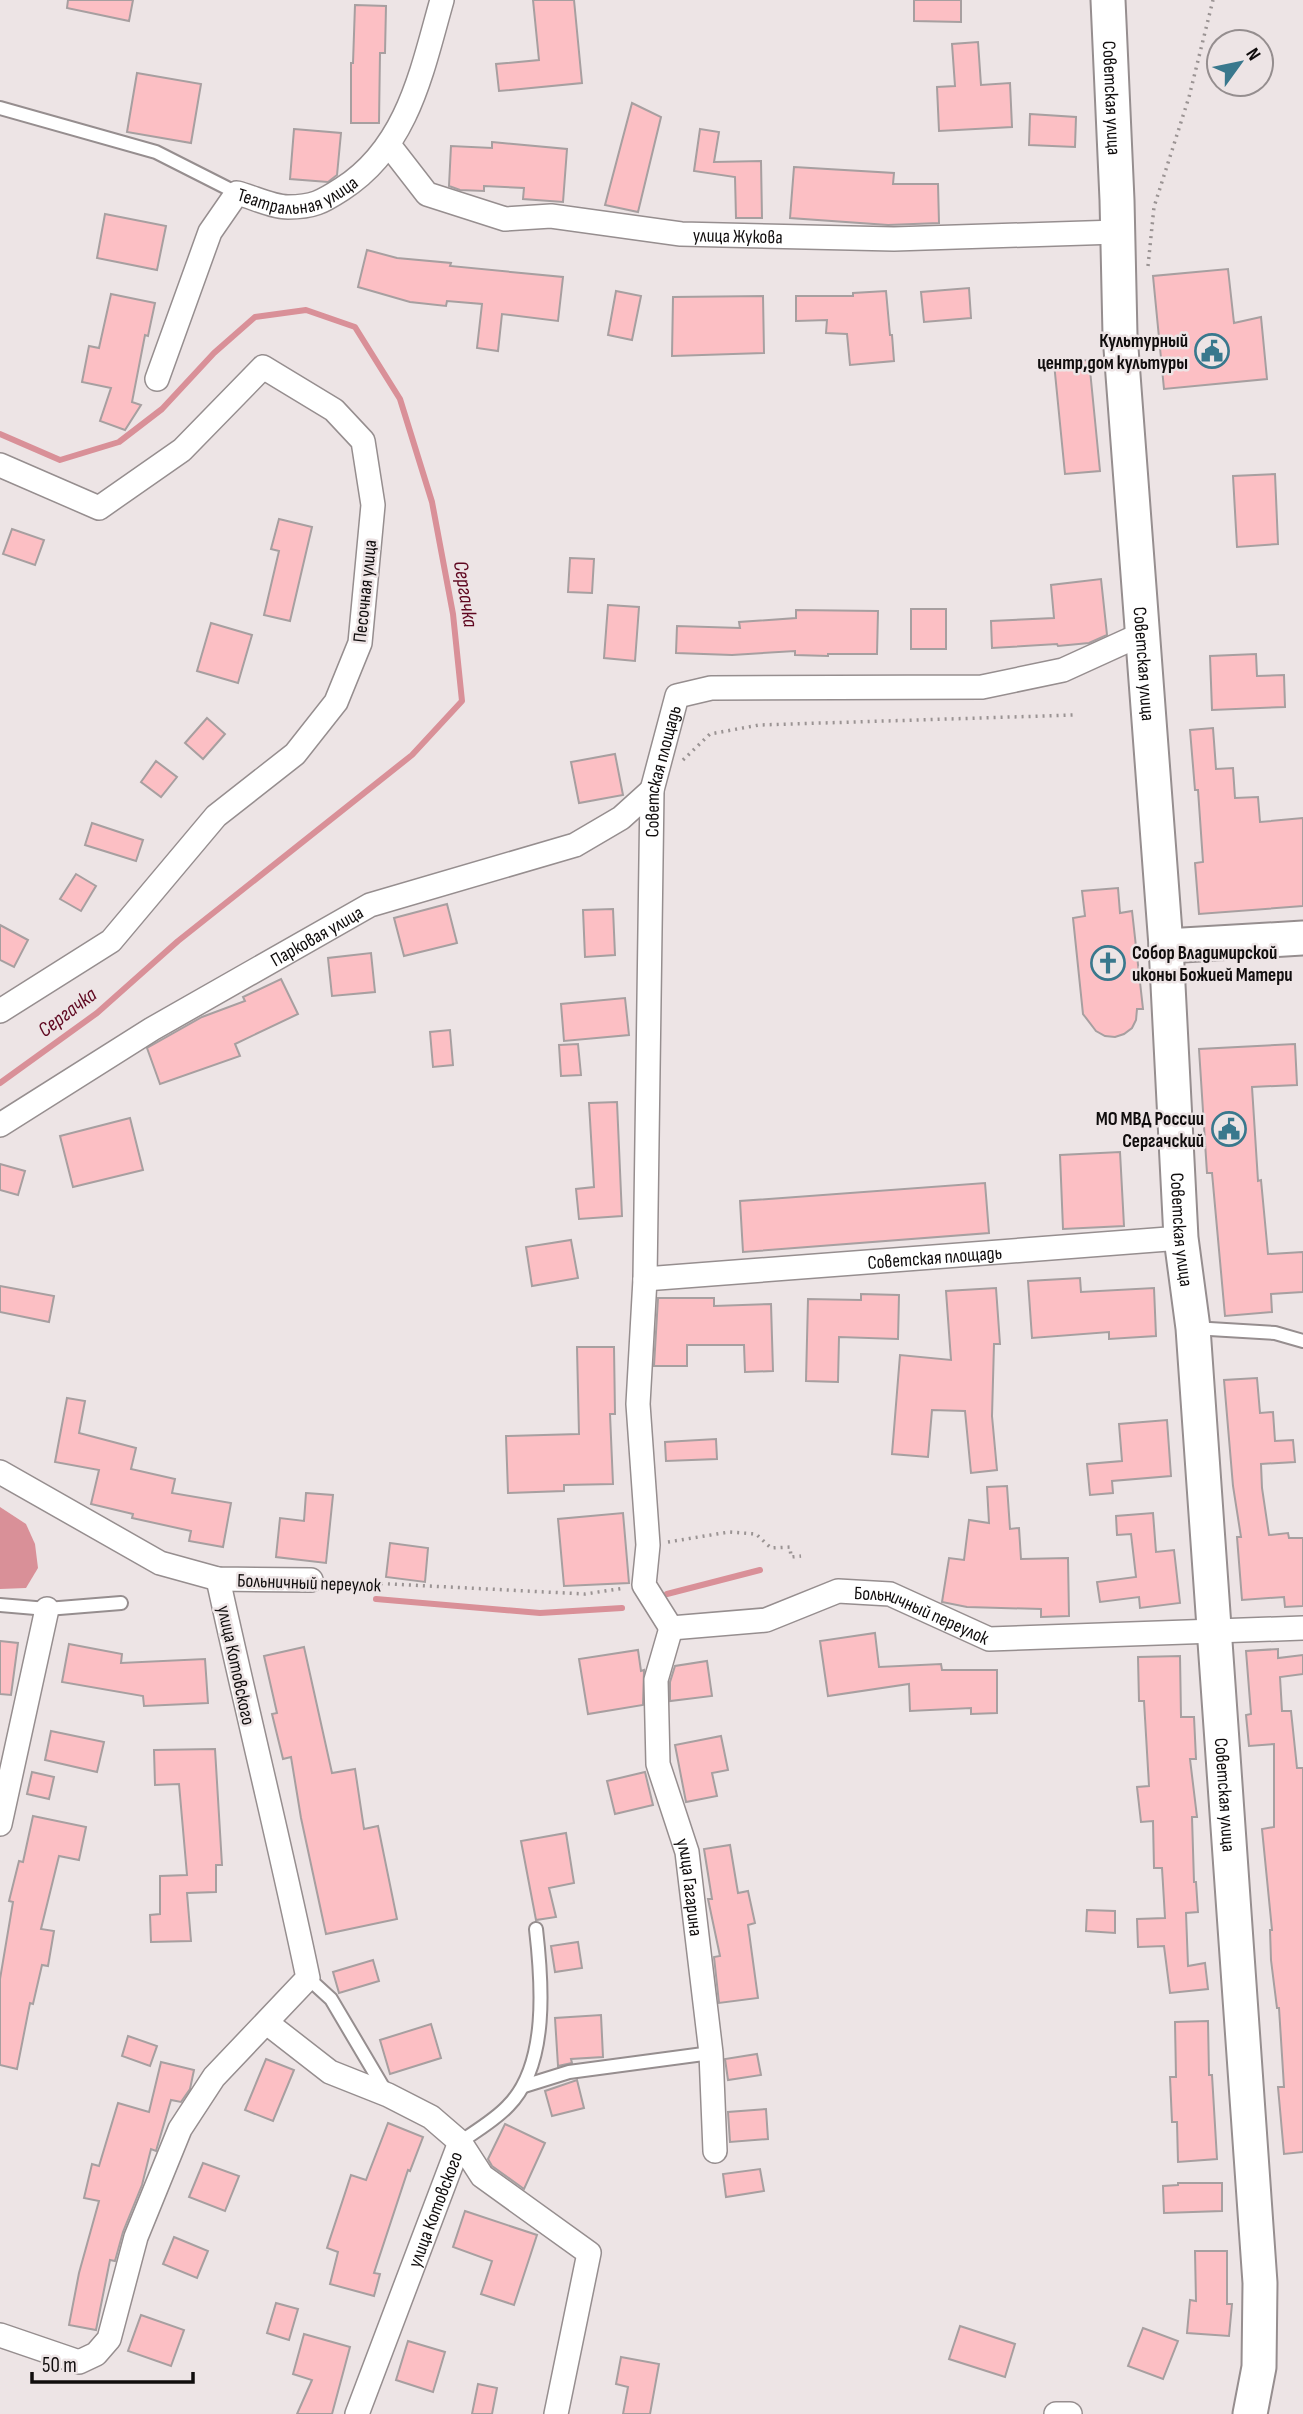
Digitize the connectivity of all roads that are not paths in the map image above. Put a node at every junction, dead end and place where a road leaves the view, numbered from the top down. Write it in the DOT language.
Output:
graph roads {
  1 [pos="442,0"];
  2 [pos="1108,0"];
  3 [pos="0,108"];
  4 [pos="389,145"];
  5 [pos="237,193"];
  6 [pos="1117,232"];
  7 [pos="157,379"];
  8 [pos="0,465"];
  9 [pos="1142,634"];
  10 [pos="652,790"];
  11 [pos="1303,938"];
  12 [pos="1166,946"];
  13 [pos="0,1011"];
  14 [pos="0,1125"];
  15 [pos="1181,1238"];
  16 [pos="645,1279"];
  17 [pos="1193,1328"];
  18 [pos="1303,1341"];
  19 [pos="0,1472"];
  20 [pos="218,1579"];
  21 [pos="311,1580"];
  22 [pos="121,1603"];
  23 [pos="0,1605"];
  24 [pos="47,1609"];
  25 [pos="671,1628"];
  26 [pos="1303,1628"];
  27 [pos="1214,1629"];
  28 [pos="0,1824"];
  29 [pos="536,1929"];
  30 [pos="308,1978"];
  31 [pos="267,2023"];
  32 [pos="711,2053"];
  33 [pos="524,2085"];
  34 [pos="388,2095"];
  35 [pos="460,2143"];
  36 [pos="715,2151"];
  37 [pos="0,2335"];
  38 [pos="357,2414"];
  39 [pos="556,2414"];
  40 [pos="1056,2414"];
  41 [pos="1070,2414"];
  42 [pos="1250,2414"];
  1 -- 4 [label="street, Театральная улица"];
  2 -- 6 [label="main road, Советская улица"];
  3 -- 5 [label="lane"];
  4 -- 5 [label="street, Театральная улица"];
  4 -- 6 [label="street, улица Жукова"];
  5 -- 7 [label="street, Театральная улица"];
  6 -- 9 [label="main road, Советская улица"];
  8 -- 13 [label="street, Песочная улица"];
  9 -- 10 [label="street, Советская площадь"];
  9 -- 12 [label="main road, Советская улица"];
  10 -- 14 [label="street, Парковая улица"];
  10 -- 16 [label="street, Советская площадь"];
  11 -- 12 [label="main road"];
  12 -- 15 [label="main road, Советская улица"];
  15 -- 16 [label="street, Советская площадь"];
  15 -- 17 [label="main road, Советская улица"];
  16 -- 25 [label="street, Советская площадь"];
  17 -- 18 [label="lane"];
  17 -- 27 [label="main road, Советская улица"];
  19 -- 20 [label="street, Больничный переулок"];
  20 -- 21 [label="street, Больничный переулок"];
  20 -- 30 [label="street, улица Котовского"];
  22 -- 24 [label="lane"];
  23 -- 24 [label="lane"];
  24 -- 28 [label="street"];
  25 -- 27 [label="street, Больничный переулок"];
  25 -- 32 [label="street, улица Гагарина"];
  26 -- 27 [label="street, Больничный переулок"];
  27 -- 42 [label="main road, Советская улица"];
  29 -- 33 [label="lane"];
  30 -- 31 [label="street"];
  30 -- 34 [label="lane"];
  31 -- 34 [label="street, улица Котовского"];
  31 -- 37 [label="street"];
  32 -- 33 [label="lane"];
  32 -- 36 [label="street, улица Гагарина"];
  33 -- 35 [label="lane"];
  34 -- 35 [label="street, улица Котовского"];
  35 -- 38 [label="street, улица Котовского"];
  35 -- 39 [label="street"];
  40 -- 41 [label="street"];
}
